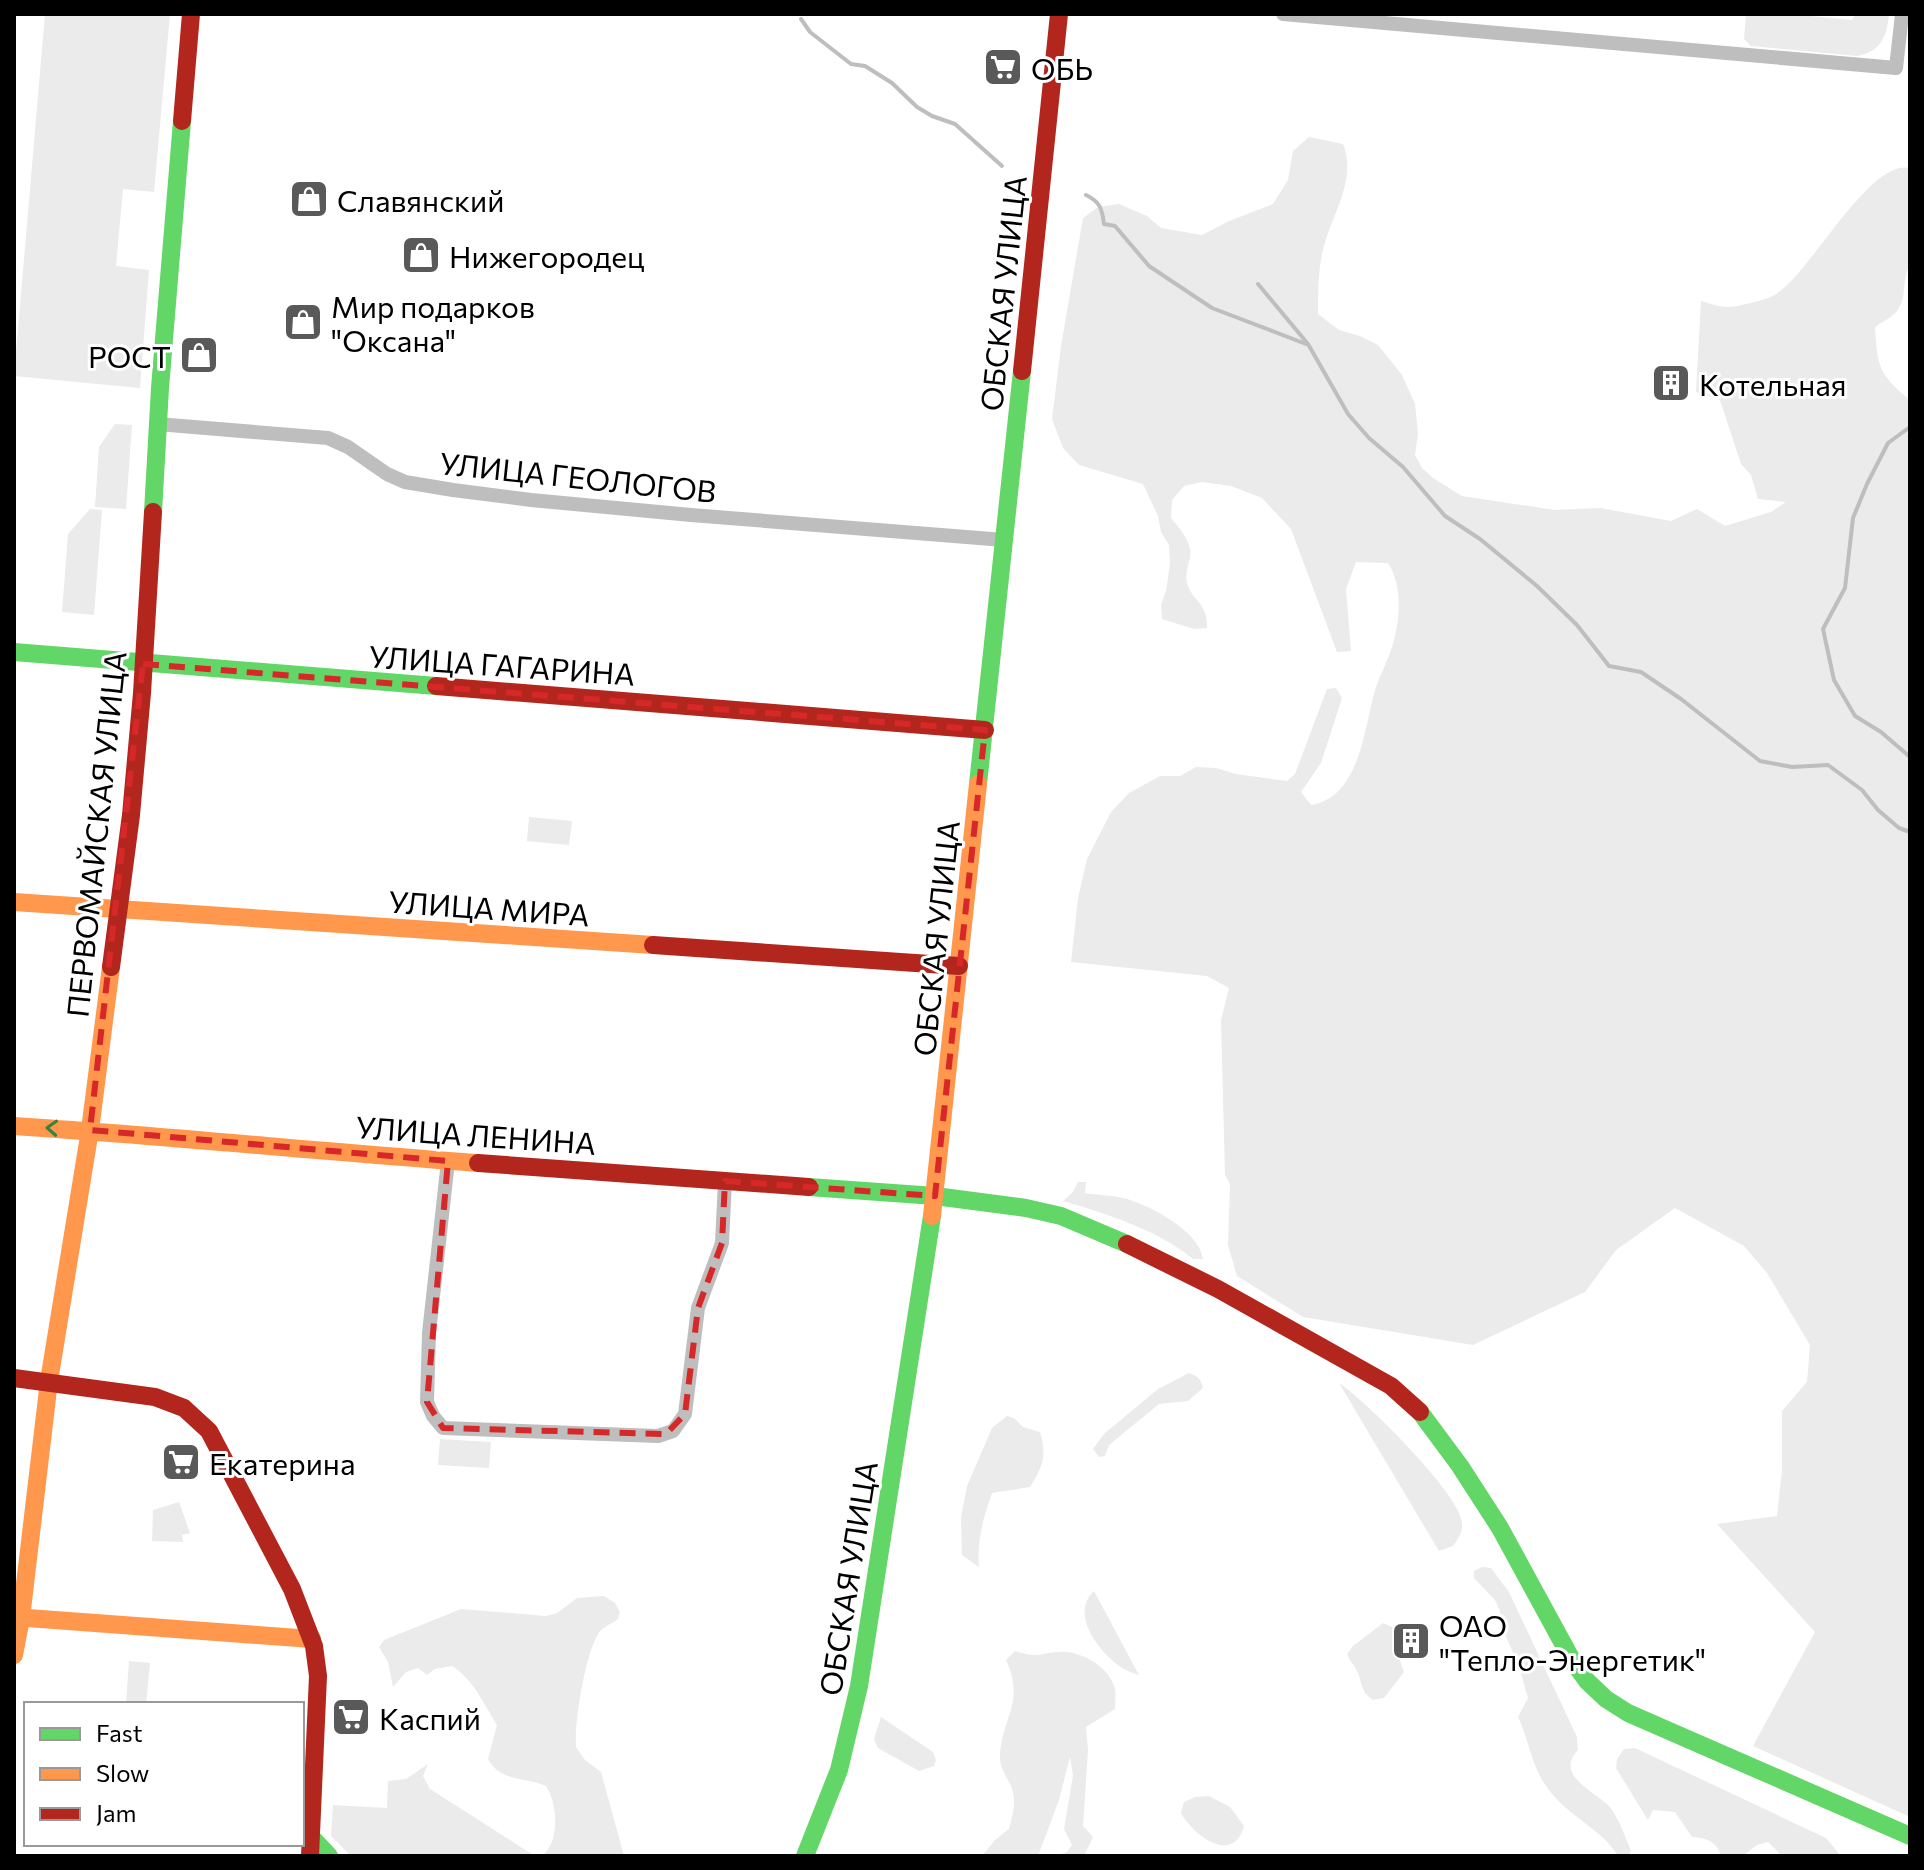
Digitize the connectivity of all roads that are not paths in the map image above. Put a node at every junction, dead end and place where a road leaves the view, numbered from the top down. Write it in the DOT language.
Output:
graph roads {
  1 [pos="191,14"];
  2 [pos="1059,14"];
  3 [pos="1283,14"];
  4 [pos="1902,14"];
  5 [pos="157,424"];
  6 [pos="1004,540"];
  7 [pos="14,652"];
  8 [pos="143,664"];
  9 [pos="985,730"];
  10 [pos="14,902"];
  11 [pos="118,911"];
  12 [pos="959,966"];
  13 [pos="14,1126"];
  14 [pos="90,1130"];
  15 [pos="448,1161"];
  16 [pos="725,1181"];
  17 [pos="935,1196"];
  18 [pos="14,1378"];
  19 [pos="49,1381"];
  20 [pos="18,1618"];
  21 [pos="312,1639"];
  22 [pos="14,1655"];
  23 [pos="1910,1836"];
  24 [pos="311,1847"];
  25 [pos="329,1856"];
  26 [pos="805,1856"];
  1 -- 5 [label="street, ПЕРВОМАЙСКАЯ УЛИЦА"];
  2 -- 6 [label="street, ОБСКАЯ УЛИЦА"];
  3 -- 4 [label="street"];
  5 -- 6 [label="street, УЛИЦА ГЕОЛОГОВ"];
  5 -- 8 [label="street, ПЕРВОМАЙСКАЯ УЛИЦА"];
  6 -- 9 [label="street, ОБСКАЯ УЛИЦА"];
  7 -- 8 [label="street, УЛИЦА ГАГАРИНА"];
  8 -- 9 [label="street, УЛИЦА ГАГАРИНА"];
  8 -- 11 [label="street, ПЕРВОМАЙСКАЯ УЛИЦА"];
  9 -- 12 [label="street, ОБСКАЯ УЛИЦА"];
  10 -- 11 [label="street, УЛИЦА МИРА"];
  11 -- 12 [label="street, УЛИЦА МИРА"];
  11 -- 14 [label="street, ПЕРВОМАЙСКАЯ УЛИЦА"];
  12 -- 17 [label="street, ОБСКАЯ УЛИЦА"];
  14 -- 13 [label="street, УЛИЦА ЛЕНИНА, one-way"];
  14 -- 15 [label="street, УЛИЦА ЛЕНИНА"];
  14 -- 19 [label="street, ПЕРВОМАЙСКАЯ УЛИЦА"];
  15 -- 16 [label="street, УЛИЦА ЛЕНИНА"];
  15 -- 16 [label="street"];
  16 -- 17 [label="street, УЛИЦА ЛЕНИНА"];
  17 -- 23 [label="street, УЛИЦА ЛЕНИНА"];
  17 -- 26 [label="street, ОБСКАЯ УЛИЦА"];
  18 -- 19 [label="street"];
  19 -- 20 [label="street, ПЕРВОМАЙСКАЯ УЛИЦА"];
  19 -- 21 [label="street"];
  20 -- 21 [label="street"];
  20 -- 22 [label="street, ПЕРВОМАЙСКАЯ УЛИЦА"];
  21 -- 24 [label="street"];
  24 -- 25 [label="street"];
}
